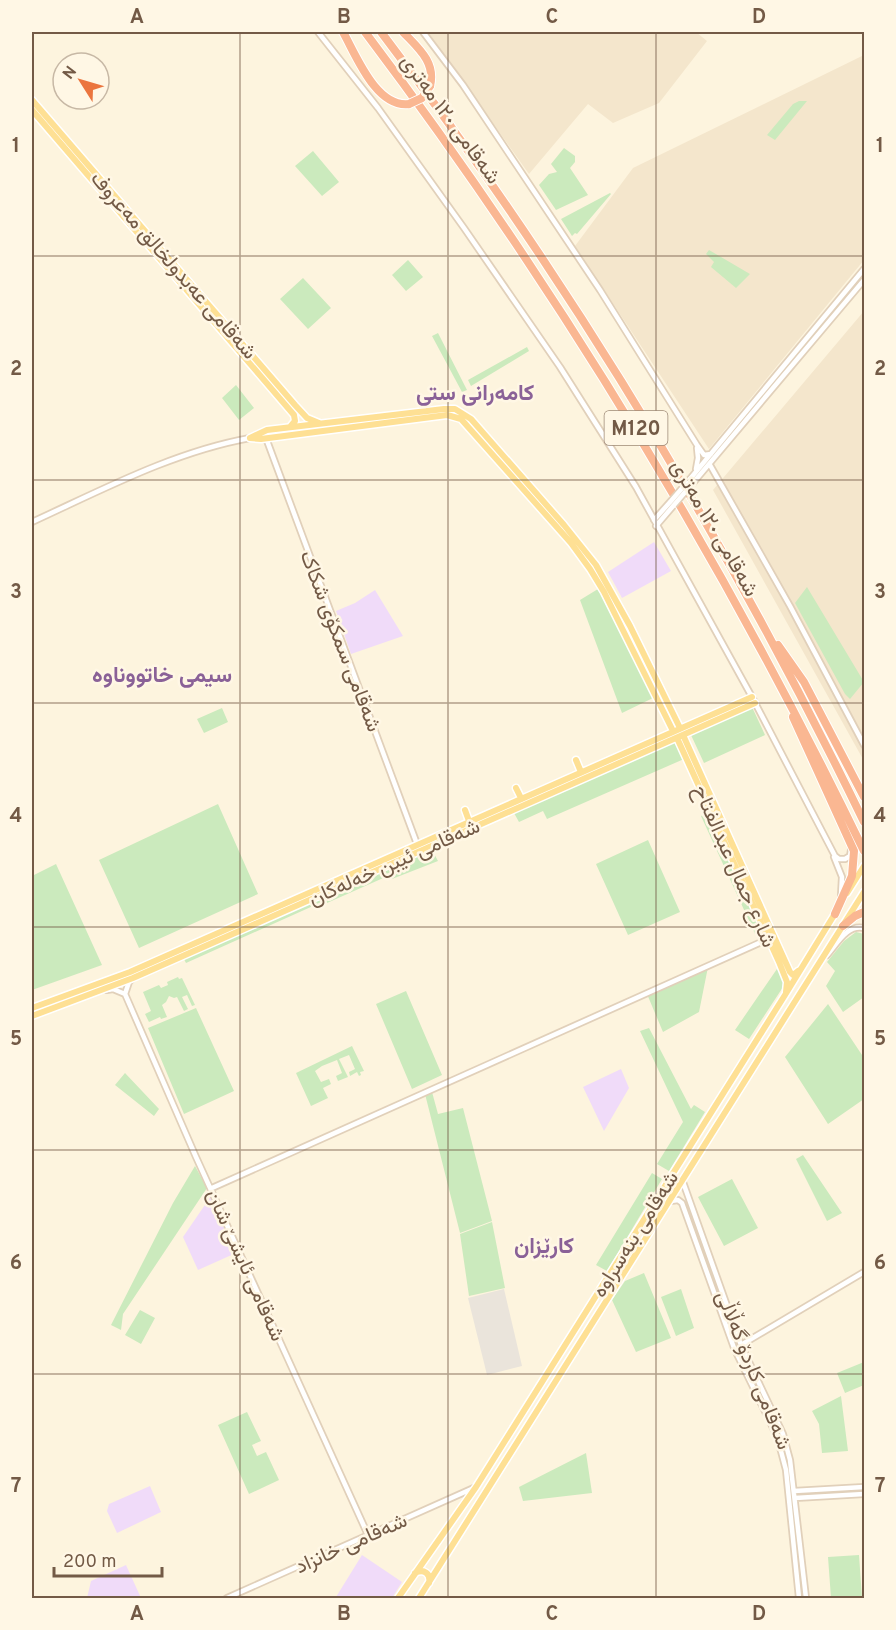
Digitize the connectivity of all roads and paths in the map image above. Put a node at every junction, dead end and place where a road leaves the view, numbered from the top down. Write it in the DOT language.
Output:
graph roads {
  1 [pos="318,32"];
  2 [pos="343,32"];
  3 [pos="365,32"];
  4 [pos="381,32"];
  5 [pos="403,32"];
  6 [pos="423,32"];
  7 [pos="32,100"];
  8 [pos="32,110"];
  9 [pos="111,198"];
  10 [pos="864,269"];
  11 [pos="864,280"];
  12 [pos="203,304"];
  13 [pos="776,381"];
  14 [pos="322,424"];
  15 [pos="343,424"];
  16 [pos="290,427"];
  17 [pos="250,438"];
  18 [pos="266,438"];
  19 [pos="697,445"];
  20 [pos="711,454"];
  21 [pos="710,465"];
  22 [pos="695,473"];
  23 [pos="702,473"];
  24 [pos="718,480"];
  25 [pos="691,481"];
  26 [pos="673,503"];
  27 [pos="654,520"];
  28 [pos="32,522"];
  29 [pos="657,526"];
  30 [pos="744,616"];
  31 [pos="769,636"];
  32 [pos="754,700"];
  33 [pos="678,733"];
  34 [pos="864,746"];
  35 [pos="576,760"];
  36 [pos="581,772"];
  37 [pos="516,788"];
  38 [pos="546,791"];
  39 [pos="864,797"];
  40 [pos="521,798"];
  41 [pos="465,810"];
  42 [pos="838,813"];
  43 [pos="470,821"];
  44 [pos="864,822"];
  45 [pos="825,838"];
  46 [pos="417,844"];
  47 [pos="864,851"];
  48 [pos="736,859"];
  49 [pos="864,866"];
  50 [pos="370,869"];
  51 [pos="864,892"];
  52 [pos="864,912"];
  53 [pos="835,914"];
  54 [pos="843,926"];
  55 [pos="864,928"];
  56 [pos="825,929"];
  57 [pos="768,939"];
  58 [pos="823,959"];
  59 [pos="803,966"];
  60 [pos="143,969"];
  61 [pos="792,975"];
  62 [pos="133,978"];
  63 [pos="785,979"];
  64 [pos="83,990"];
  65 [pos="103,991"];
  66 [pos="125,994"];
  67 [pos="785,995"];
  68 [pos="84,998"];
  69 [pos="32,1008"];
  70 [pos="32,1016"];
  71 [pos="783,1023"];
  72 [pos="763,1031"];
  73 [pos="682,1182"];
  74 [pos="212,1188"];
  75 [pos="670,1202"];
  76 [pos="619,1260"];
  77 [pos="629,1266"];
  78 [pos="864,1272"];
  79 [pos="727,1308"];
  80 [pos="721,1311"];
  81 [pos="741,1345"];
  82 [pos="476,1486"];
  83 [pos="864,1486"];
  84 [pos="795,1491"];
  85 [pos="864,1494"];
  86 [pos="795,1498"];
  87 [pos="368,1535"];
  88 [pos="796,1535"];
  89 [pos="413,1575"];
  90 [pos="429,1583"];
  91 [pos="227,1599"];
  92 [pos="398,1599"];
  93 [pos="419,1599"];
  94 [pos="799,1599"];
  95 [pos="807,1599"];
  1 -- 27 [label="street"];
  2 -- 5 [label="highway, bridge"];
  3 -- 30 [label="highway, شەقامی ١٢٠ مەتری / M120"];
  4 -- 31 [label="highway, شەقامی ١٢٠ مەتری / M120"];
  6 -- 19 [label="street"];
  7 -- 9 [label="main road, شەقامی عەبدولخالق مەعروف"];
  8 -- 9 [label="main road, شەقامی عەبدولخالق مەعروف"];
  9 -- 12 [label="main road, شەقامی عەبدولخالق مەعروف"];
  10 -- 13 [label="street"];
  11 -- 13 [label="street"];
  12 -- 14 [label="main road, شەقامی عەبدولخالق مەعروف"];
  12 -- 16 [label="main road, شەقامی عەبدولخالق مەعروف"];
  13 -- 20 [label="street"];
  13 -- 21 [label="street"];
  14 -- 15 [label="main road"];
  14 -- 16 [label="main road"];
  15 -- 18 [label="main road"];
  15 -- 33 [label="main road, شارع جمال عبدالفتاح"];
  16 -- 17 [label="main road"];
  17 -- 18 [label="main road"];
  17 -- 28 [label="street"];
  18 -- 46 [label="street, شەقامی سمکۆی شکاک"];
  19 -- 20 [label="street"];
  19 -- 22 [label="street"];
  20 -- 22 [label="street"];
  21 -- 23 [label="street"];
  21 -- 24 [label="street"];
  22 -- 25 [label="street"];
  23 -- 24 [label="street"];
  23 -- 25 [label="street"];
  24 -- 34 [label="street"];
  25 -- 26 [label="street, bridge"];
  26 -- 27 [label="street"];
  26 -- 29 [label="street"];
  27 -- 29 [label="street"];
  29 -- 32 [label="street"];
  30 -- 42 [label="highway"];
  30 -- 47 [label="highway, شەقامی ١٢٠ مەتری / M120"];
  31 -- 39 [label="highway"];
  31 -- 44 [label="highway, شەقامی ١٢٠ مەتری / M120"];
  32 -- 33 [label="main road, شەقامی ئیبن خەلەکان"];
  32 -- 45 [label="street"];
  33 -- 36 [label="main road, شەقامی ئیبن خەلەکان"];
  33 -- 38 [label="main road, شەقامی ئیبن خەلەکان"];
  33 -- 48 [label="main road, شارع جمال عبدالفتاح"];
  35 -- 36 [label="main road"];
  36 -- 38 [label="main road, شەقامی ئیبن خەلەکان"];
  37 -- 40 [label="main road"];
  38 -- 40 [label="main road, شەقامی ئیبن خەلەکان"];
  38 -- 50 [label="main road, شەقامی ئیبن خەلەکان"];
  40 -- 43 [label="main road, شەقامی ئیبن خەلەکان"];
  41 -- 43 [label="main road"];
  42 -- 45 [label="street"];
  42 -- 53 [label="highway"];
  43 -- 46 [label="main road, شەقامی ئیبن خەلەکان"];
  45 -- 56 [label="street"];
  46 -- 50 [label="main road, شەقامی ئیبن خەلەکان"];
  48 -- 57 [label="main road, شارع جمال عبدالفتاح"];
  48 -- 61 [label="main road, شارع جمال عبدالفتاح"];
  49 -- 53 [label="main road, شەقامی بنەسراوە"];
  50 -- 60 [label="main road, شەقامی ئیبن خەلەکان"];
  51 -- 54 [label="main road, شەقامی بنەسراوە"];
  52 -- 54 [label="highway"];
  53 -- 56 [label="main road, شەقامی بنەسراوە"];
  54 -- 58 [label="main road, شەقامی بنەسراوە"];
  55 -- 58 [label="street"];
  56 -- 59 [label="main road, شەقامی بنەسراوە"];
  57 -- 63 [label="main road, شارع جمال عبدالفتاح"];
  57 -- 74 [label="street"];
  58 -- 71 [label="main road, شەقامی بنەسراوە"];
  59 -- 61 [label="main road"];
  59 -- 67 [label="main road, شەقامی بنەسراوە"];
  60 -- 62 [label="main road, شەقامی ئیبن خەلەکان"];
  60 -- 64 [label="main road, شەقامی ئیبن خەلەکان"];
  61 -- 63 [label="main road"];
  62 -- 65 [label="main road, شەقامی ئیبن خەلەکان"];
  62 -- 66 [label="street"];
  63 -- 67 [label="main road, شارع جمال عبدالفتاح"];
  64 -- 68 [label="main road"];
  64 -- 69 [label="main road, شەقامی ئیبن خەلەکان"];
  65 -- 66 [label="street"];
  65 -- 68 [label="main road, شەقامی ئیبن خەلەکان"];
  66 -- 74 [label="street, شەقامی ئایشێ شان"];
  67 -- 72 [label="main road, شەقامی بنەسراوە"];
  68 -- 70 [label="main road, شەقامی ئیبن خەلەکان"];
  71 -- 72 [label="main road"];
  71 -- 73 [label="main road, شەقامی بنەسراوە"];
  72 -- 76 [label="main road, شەقامی بنەسراوە"];
  73 -- 75 [label="main road, شەقامی بنەسراوە"];
  73 -- 79 [label="street, شەقامی کاردۆ گەڵاڵی"];
  74 -- 87 [label="street, شەقامی ئایشێ شان"];
  75 -- 77 [label="main road, شەقامی بنەسراوە"];
  75 -- 80 [label="street, شەقامی کاردۆ گەڵاڵی"];
  76 -- 77 [label="main road"];
  76 -- 82 [label="main road, شەقامی بنەسراوە"];
  77 -- 90 [label="main road, شەقامی بنەسراوە"];
  78 -- 81 [label="street"];
  79 -- 80 [label="street"];
  79 -- 81 [label="street, شەقامی کاردۆ گەڵاڵی"];
  80 -- 88 [label="street, شەقامی کاردۆ گەڵاڵی"];
  81 -- 84 [label="street, شەقامی کاردۆ گەڵاڵی"];
  82 -- 87 [label="street, شەقامی خانزاد"];
  82 -- 89 [label="main road, شەقامی بنەسراوە"];
  83 -- 84 [label="street"];
  84 -- 86 [label="street, شەقامی کاردۆ گەڵاڵی"];
  85 -- 86 [label="street"];
  86 -- 88 [label="street, شەقامی کاردۆ گەڵاڵی"];
  87 -- 91 [label="street, شەقامی خانزاد"];
  88 -- 94 [label="street, شەقامی کاردۆ گەڵاڵی"];
  88 -- 95 [label="street, شەقامی کاردۆ گەڵاڵی"];
  89 -- 90 [label="main road"];
  89 -- 92 [label="main road, شەقامی بنەسراوە"];
  90 -- 93 [label="main road, شەقامی بنەسراوە"];
}
